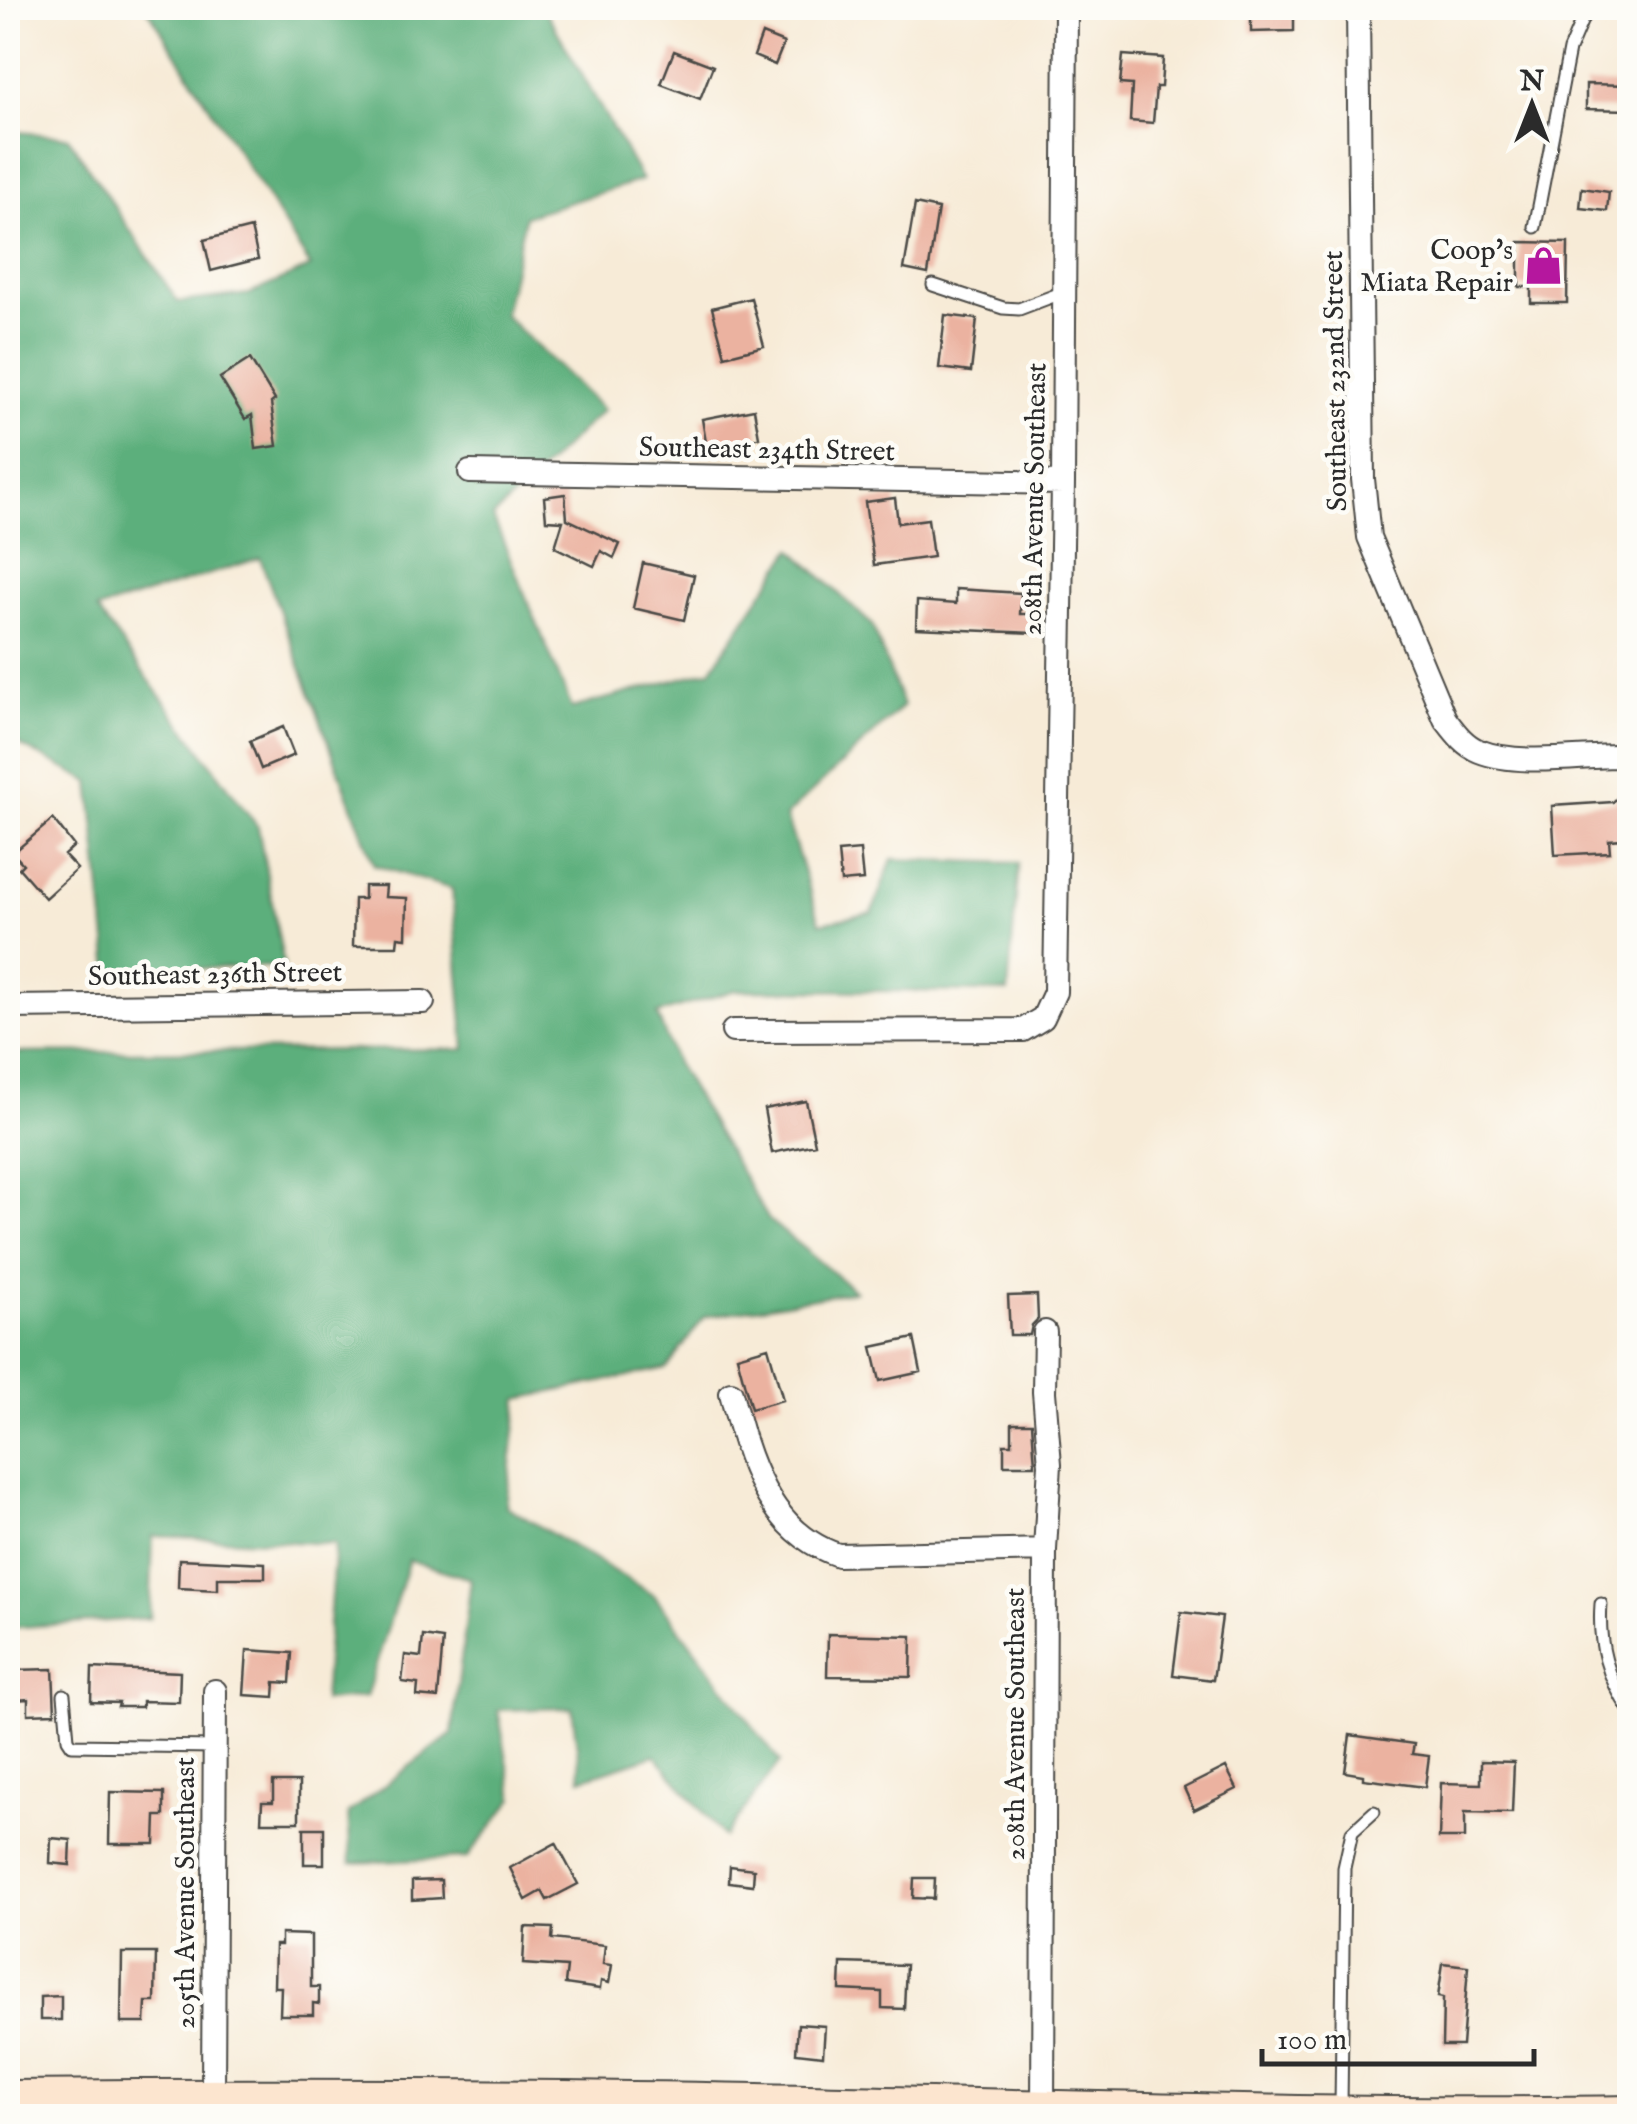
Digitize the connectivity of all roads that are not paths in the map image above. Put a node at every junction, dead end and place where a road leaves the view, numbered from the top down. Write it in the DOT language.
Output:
graph roads {
  1 [pos="1066,8"];
  2 [pos="1358,8"];
  3 [pos="1587,8"];
  4 [pos="1534,227"];
  5 [pos="933,285"];
  6 [pos="1064,292"];
  7 [pos="470,472"];
  8 [pos="1063,483"];
  9 [pos="1630,759"];
  10 [pos="423,1002"];
  11 [pos="8,1006"];
  12 [pos="733,1031"];
  13 [pos="1045,1332"];
  14 [pos="732,1393"];
  15 [pos="1045,1550"];
  16 [pos="1601,1604"];
  17 [pos="215,1692"];
  18 [pos="64,1696"];
  19 [pos="1630,1711"];
  20 [pos="215,1747"];
  21 [pos="1374,1812"];
  22 [pos="213,2095"];
  23 [pos="8,2097"];
  24 [pos="504,2107"];
  25 [pos="754,2108"];
  26 [pos="1340,2111"];
  27 [pos="1630,2112"];
  28 [pos="1043,2113"];
  1 -- 6 [label="street, 208th Avenue Southeast"];
  2 -- 9 [label="street, Southeast 232nd Street"];
  3 -- 4 [label="lane"];
  5 -- 6 [label="lane"];
  6 -- 8 [label="street, 208th Avenue Southeast"];
  7 -- 8 [label="street, Southeast 234th Street"];
  8 -- 12 [label="street, 208th Avenue Southeast"];
  10 -- 11 [label="street, Southeast 236th Street"];
  13 -- 15 [label="street, 208th Avenue Southeast"];
  14 -- 15 [label="street"];
  15 -- 28 [label="street, 208th Avenue Southeast"];
  16 -- 19 [label="lane"];
  17 -- 20 [label="street, 205th Avenue Southeast"];
  18 -- 20 [label="lane"];
  20 -- 22 [label="street, 205th Avenue Southeast"];
  21 -- 26 [label="lane"];
  22 -- 23 [label="main road"];
  22 -- 24 [label="main road"];
  24 -- 25 [label="main road"];
  25 -- 28 [label="main road"];
  26 -- 27 [label="main road"];
  26 -- 28 [label="main road"];
}
